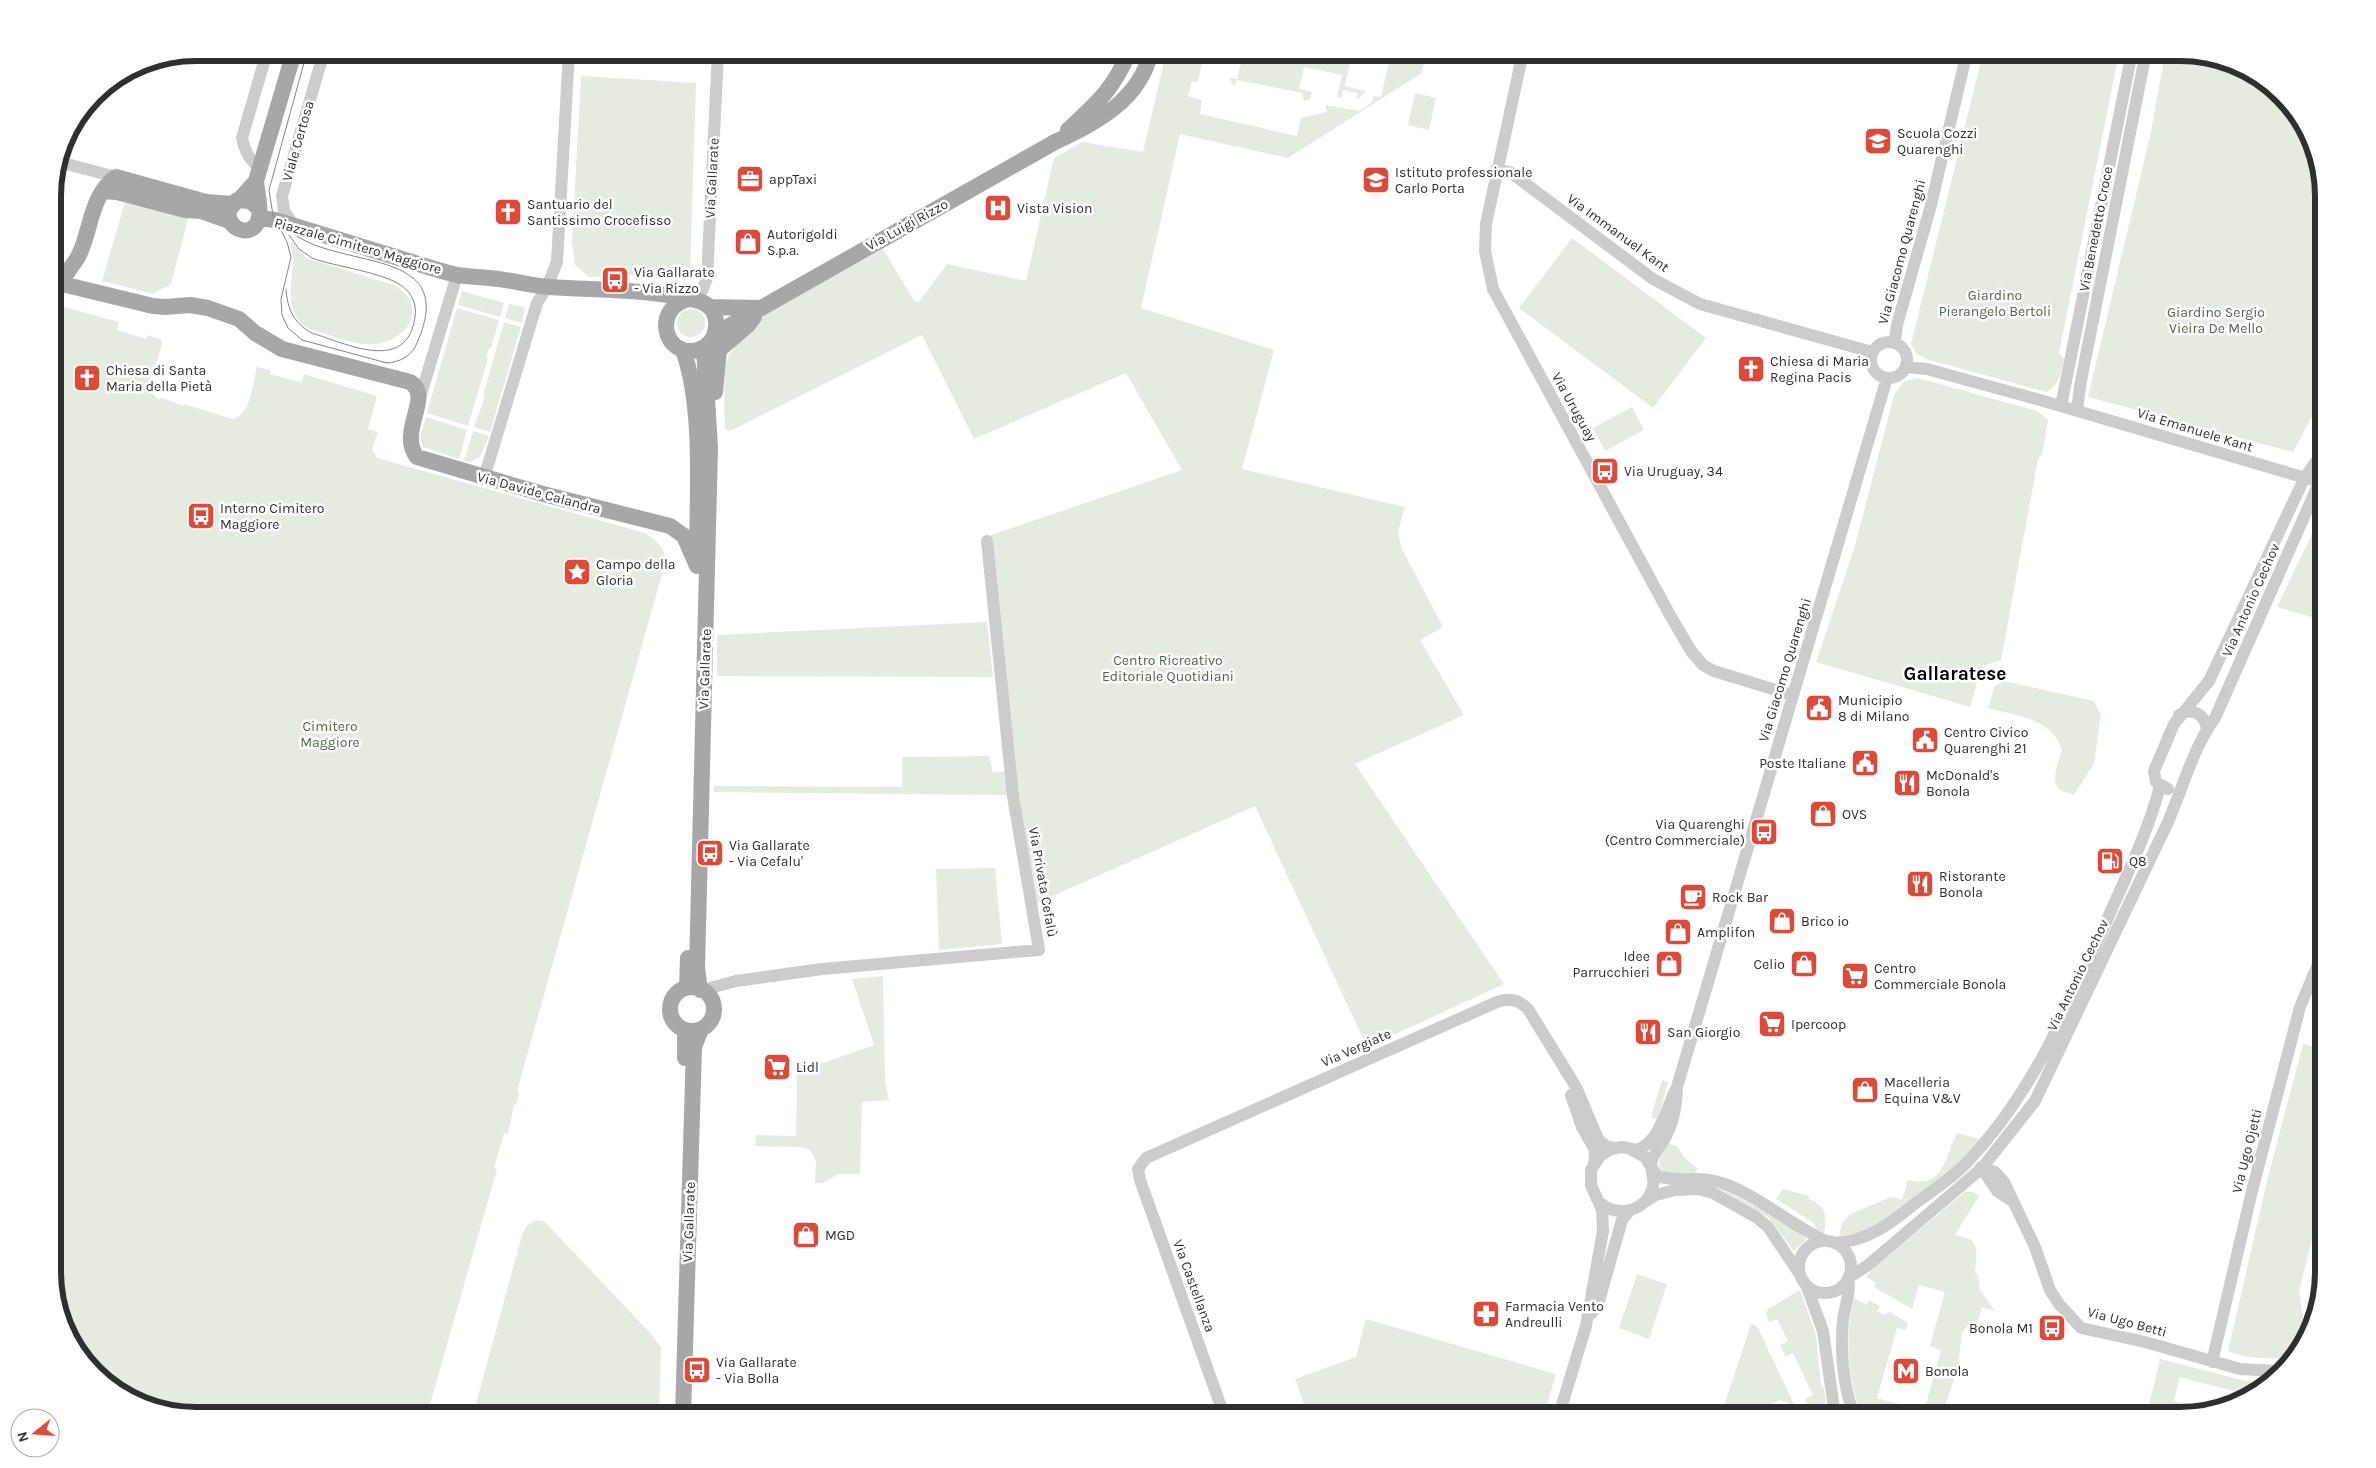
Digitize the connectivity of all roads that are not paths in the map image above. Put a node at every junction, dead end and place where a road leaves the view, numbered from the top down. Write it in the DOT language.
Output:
graph roads {
  1 [pos="1521,61"];
  2 [pos="1965,61"];
  3 [pos="2130,61"];
  4 [pos="2144,61"];
  5 [pos="264,62"];
  6 [pos="291,62"];
  7 [pos="321,62"];
  8 [pos="568,62"];
  9 [pos="718,62"];
  10 [pos="1125,62"];
  11 [pos="1149,62"];
  12 [pos="1055,142"];
  13 [pos="65,164"];
  14 [pos="1496,169"];
  15 [pos="258,175"];
  16 [pos="116,178"];
  17 [pos="103,191"];
  18 [pos="236,202"];
  19 [pos="259,213"];
  20 [pos="229,221"];
  21 [pos="295,227"];
  22 [pos="457,275"];
  23 [pos="62,277"];
  24 [pos="62,284"];
  25 [pos="547,287"];
  26 [pos="646,293"];
  27 [pos="698,302"];
  28 [pos="759,308"];
  29 [pos="666,317"];
  30 [pos="715,334"];
  31 [pos="1895,342"];
  32 [pos="704,348"];
  33 [pos="683,350"];
  34 [pos="1872,352"];
  35 [pos="1906,366"];
  36 [pos="1887,378"];
  37 [pos="418,403"];
  38 [pos="2061,406"];
  39 [pos="2077,411"];
  40 [pos="710,448"];
  41 [pos="2314,464"];
  42 [pos="484,478"];
  43 [pos="2304,479"];
  44 [pos="2314,480"];
  45 [pos="2314,497"];
  46 [pos="988,541"];
  47 [pos="697,566"];
  48 [pos="1792,695"];
  49 [pos="2179,715"];
  50 [pos="2207,729"];
  51 [pos="2182,784"];
  52 [pos="2160,786"];
  53 [pos="2315,972"];
  54 [pos="697,989"];
  55 [pos="693,1030"];
  56 [pos="1561,1064"];
  57 [pos="1677,1087"];
  58 [pos="1615,1148"];
  59 [pos="1630,1148"];
  60 [pos="1971,1159"];
  61 [pos="1594,1164"];
  62 [pos="1139,1166"];
  63 [pos="1982,1168"];
  64 [pos="1652,1169"];
  65 [pos="1597,1199"];
  66 [pos="1643,1204"];
  67 [pos="1630,1210"];
  68 [pos="1830,1242"];
  69 [pos="1799,1273"];
  70 [pos="1848,1278"];
  71 [pos="1807,1287"];
  72 [pos="1586,1326"];
  73 [pos="2212,1362"];
  74 [pos="2271,1371"];
  75 [pos="674,1407"];
  76 [pos="683,1407"];
  77 [pos="1221,1407"];
  78 [pos="1562,1407"];
  79 [pos="1833,1407"];
  80 [pos="1851,1407"];
  1 -- 14 [label="street, Via Uruguay"];
  2 -- 31 [label="street, Via Giacomo Quarenghi"];
  3 -- 38 [label="street, Via Benedetto Croce"];
  4 -- 39 [label="street, Via Benedetto Croce"];
  5 -- 15 [label="street"];
  6 -- 15 [label="main road, Viale Certosa"];
  7 -- 21 [label="street, Viale Certosa"];
  8 -- 25 [label="street"];
  9 -- 27 [label="street, Via Gallarate"];
  10 -- 12 [label="main road"];
  11 -- 12 [label="main road"];
  12 -- 28 [label="main road, Via Luigi Rizzo"];
  13 -- 16 [label="street"];
  14 -- 34 [label="street, Via Immanuel Kant"];
  14 -- 48 [label="street, Via Uruguay"];
  15 -- 18 [label="main road, Viale Certosa"];
  15 -- 19 [label="main road, Viale Certosa"];
  16 -- 17 [label="main road"];
  16 -- 18 [label="main road"];
  17 -- 20 [label="main road"];
  17 -- 23 [label="main road"];
  18 -- 19 [label="main road"];
  18 -- 20 [label="main road"];
  19 -- 20 [label="main road"];
  19 -- 21 [label="main road, Piazzale Cimitero Maggiore"];
  21 -- 22 [label="main road, Piazzale Cimitero Maggiore"];
  22 -- 25 [label="main road, Piazzale Cimitero Maggiore"];
  22 -- 37 [label="street, Piazzale Cimitero Maggiore"];
  24 -- 37 [label="main road"];
  25 -- 26 [label="main road"];
  25 -- 42 [label="street"];
  26 -- 27 [label="main road"];
  26 -- 29 [label="main road"];
  27 -- 28 [label="main road"];
  27 -- 29 [label="main road"];
  27 -- 30 [label="main road"];
  28 -- 30 [label="main road, Via Luigi Rizzo"];
  28 -- 40 [label="main road"];
  29 -- 33 [label="main road, Via Gallarate"];
  30 -- 32 [label="main road"];
  31 -- 34 [label="street"];
  31 -- 35 [label="street"];
  32 -- 33 [label="main road"];
  32 -- 40 [label="main road, Via Gallarate"];
  33 -- 47 [label="main road, Via Gallarate"];
  34 -- 36 [label="street"];
  35 -- 36 [label="street"];
  35 -- 38 [label="street"];
  36 -- 48 [label="street, Via Giacomo Quarenghi"];
  37 -- 42 [label="main road, Via Davide Calandra"];
  38 -- 39 [label="street, Via Emanuele Kant"];
  39 -- 43 [label="street, Via Emanuele Kant"];
  40 -- 54 [label="main road, Via Gallarate"];
  41 -- 43 [label="street, Via Antonio Cechov"];
  42 -- 47 [label="main road, Via Davide Calandra"];
  43 -- 44 [label="street, Via Antonio Cechov"];
  43 -- 49 [label="street, Via Antonio Cechov"];
  45 -- 50 [label="street, Via Antonio Cechov"];
  46 -- 54 [label="street, Via Privata Cefalù"];
  47 -- 54 [label="main road, Via Gallarate"];
  48 -- 57 [label="street, Via Giacomo Quarenghi"];
  49 -- 50 [label="street"];
  49 -- 52 [label="street, Via Antonio Cechov"];
  50 -- 51 [label="street, Via Antonio Cechov"];
  51 -- 52 [label="street"];
  51 -- 63 [label="street, Via Antonio Cechov"];
  52 -- 60 [label="street, Via Antonio Cechov"];
  53 -- 73 [label="street, Via Ugo Ojetti"];
  54 -- 55 [label="main road, Via Gallarate"];
  54 -- 55 [label="main road"];
  55 -- 75 [label="main road, Via Gallarate"];
  55 -- 76 [label="main road, Via Gallarate"];
  56 -- 58 [label="street, Via Vergiate"];
  56 -- 61 [label="street, Via Vergiate"];
  56 -- 62 [label="street, Via Vergiate"];
  57 -- 59 [label="street, Via Giacomo Quarenghi"];
  57 -- 64 [label="street, Via Giacomo Quarenghi"];
  58 -- 59 [label="street, Via Giacomo Quarenghi"];
  58 -- 61 [label="street"];
  59 -- 64 [label="street"];
  60 -- 63 [label="street"];
  60 -- 68 [label="street, Via Antonio Cechov"];
  61 -- 65 [label="street"];
  62 -- 77 [label="street, Via Castellanza"];
  63 -- 70 [label="street, Via Antonio Cechov"];
  63 -- 73 [label="street, Via Ugo Betti"];
  64 -- 66 [label="street, Via Giacomo Quarenghi"];
  64 -- 68 [label="street"];
  65 -- 67 [label="street"];
  65 -- 72 [label="street"];
  66 -- 67 [label="street"];
  66 -- 69 [label="street"];
  67 -- 72 [label="street"];
  68 -- 69 [label="street"];
  68 -- 70 [label="street"];
  69 -- 71 [label="street"];
  70 -- 71 [label="street"];
  70 -- 80 [label="street"];
  71 -- 79 [label="street"];
  72 -- 78 [label="street"];
  73 -- 74 [label="street, Via Ugo Betti"];
}
